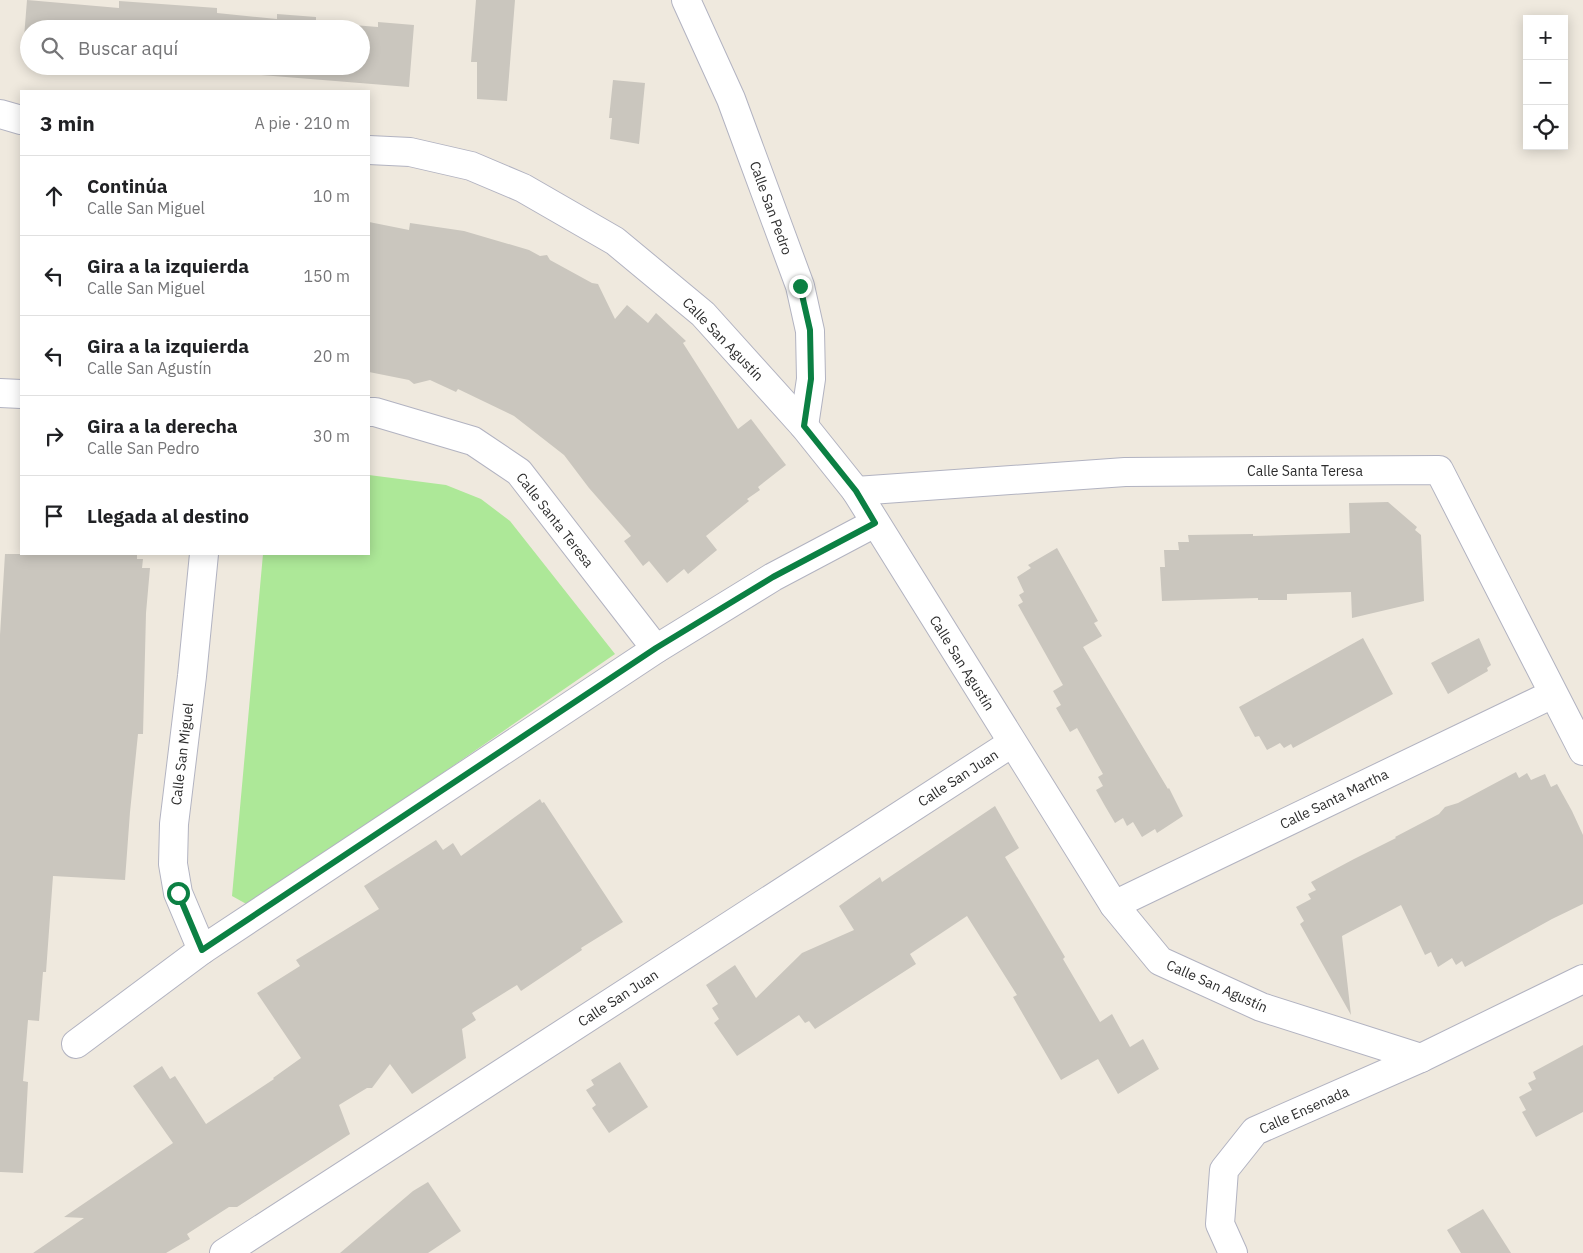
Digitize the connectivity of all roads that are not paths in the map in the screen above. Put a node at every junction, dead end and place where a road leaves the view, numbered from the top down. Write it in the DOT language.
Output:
graph roads {
  1 [pos="686,0"];
  2 [pos="0,114"];
  3 [pos="20,120"];
  4 [pos="20,134"];
  5 [pos="0,136"];
  6 [pos="370,150"];
  7 [pos="0,393"];
  8 [pos="20,394"];
  9 [pos="370,412"];
  10 [pos="804,426"];
  11 [pos="856,491"];
  12 [pos="875,523"];
  13 [pos="204,555"];
  14 [pos="656,648"];
  15 [pos="1553,694"];
  16 [pos="1012,743"];
  17 [pos="1583,751"];
  18 [pos="1114,904"];
  19 [pos="202,950"];
  20 [pos="1583,979"];
  21 [pos="76,1044"];
  22 [pos="1420,1058"];
  23 [pos="224,1253"];
  24 [pos="1233,1253"];
  1 -- 10 [label="street, Calle San Pedro"];
  2 -- 3 [label="street"];
  4 -- 5 [label="street"];
  6 -- 10 [label="street, Calle San Agustín"];
  7 -- 8 [label="street"];
  9 -- 14 [label="street, Calle Santa Teresa"];
  10 -- 11 [label="street, Calle San Agustín"];
  11 -- 12 [label="street, Calle San Agustín"];
  11 -- 15 [label="street, Calle Santa Teresa"];
  12 -- 14 [label="street"];
  12 -- 16 [label="street, Calle San Agustín"];
  13 -- 19 [label="street, Calle San Miguel"];
  14 -- 19 [label="street"];
  15 -- 17 [label="street, Calle Santa Teresa"];
  15 -- 18 [label="street, Calle Santa Martha"];
  16 -- 18 [label="street, Calle San Agustín"];
  16 -- 23 [label="street, Calle San Juan"];
  18 -- 22 [label="street, Calle San Agustín"];
  19 -- 21 [label="street"];
  20 -- 22 [label="street"];
  22 -- 24 [label="street, Calle Ensenada"];
}
